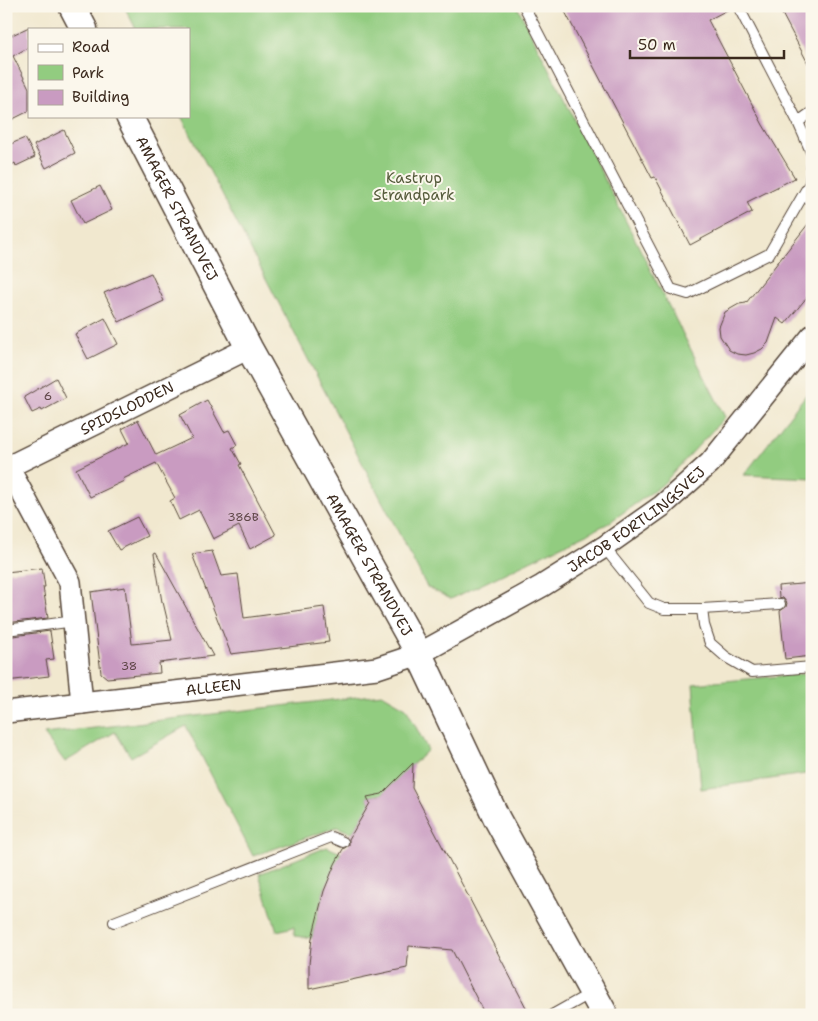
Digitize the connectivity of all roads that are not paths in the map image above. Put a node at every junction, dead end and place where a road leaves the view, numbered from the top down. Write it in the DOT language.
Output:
graph roads {
  1 [pos="72,6"];
  2 [pos="524,6"];
  3 [pos="738,6"];
  4 [pos="83,28"];
  5 [pos="812,112"];
  6 [pos="130,118"];
  7 [pos="798,122"];
  8 [pos="812,154"];
  9 [pos="812,164"];
  10 [pos="812,336"];
  11 [pos="249,348"];
  12 [pos="7,466"];
  13 [pos="604,547"];
  14 [pos="780,604"];
  15 [pos="702,609"];
  16 [pos="75,621"];
  17 [pos="6,630"];
  18 [pos="420,654"];
  19 [pos="812,666"];
  20 [pos="82,703"];
  21 [pos="6,712"];
  22 [pos="344,842"];
  23 [pos="114,922"];
  24 [pos="593,992"];
  25 [pos="552,1015"];
  26 [pos="605,1015"];
  1 -- 4 [label="street"];
  2 -- 9 [label="lane"];
  3 -- 7 [label="lane"];
  5 -- 7 [label="lane"];
  6 -- 11 [label="street, AMAGER STRANDVEJ"];
  7 -- 8 [label="lane"];
  10 -- 13 [label="street, JACOB FORTLINGSVEJ"];
  11 -- 12 [label="street, SPIDSLODDEN"];
  11 -- 18 [label="street, AMAGER STRANDVEJ"];
  12 -- 16 [label="street"];
  13 -- 15 [label="lane"];
  13 -- 18 [label="street, JACOB FORTLINGSVEJ"];
  14 -- 15 [label="lane"];
  15 -- 19 [label="lane"];
  16 -- 17 [label="lane"];
  16 -- 20 [label="street"];
  18 -- 20 [label="street, ALLEEN"];
  18 -- 24 [label="street, AMAGER STRANDVEJ"];
  20 -- 21 [label="street, ALLEEN"];
  22 -- 23 [label="lane"];
  24 -- 25 [label="lane"];
  24 -- 26 [label="street, AMAGER STRANDVEJ"];
}
